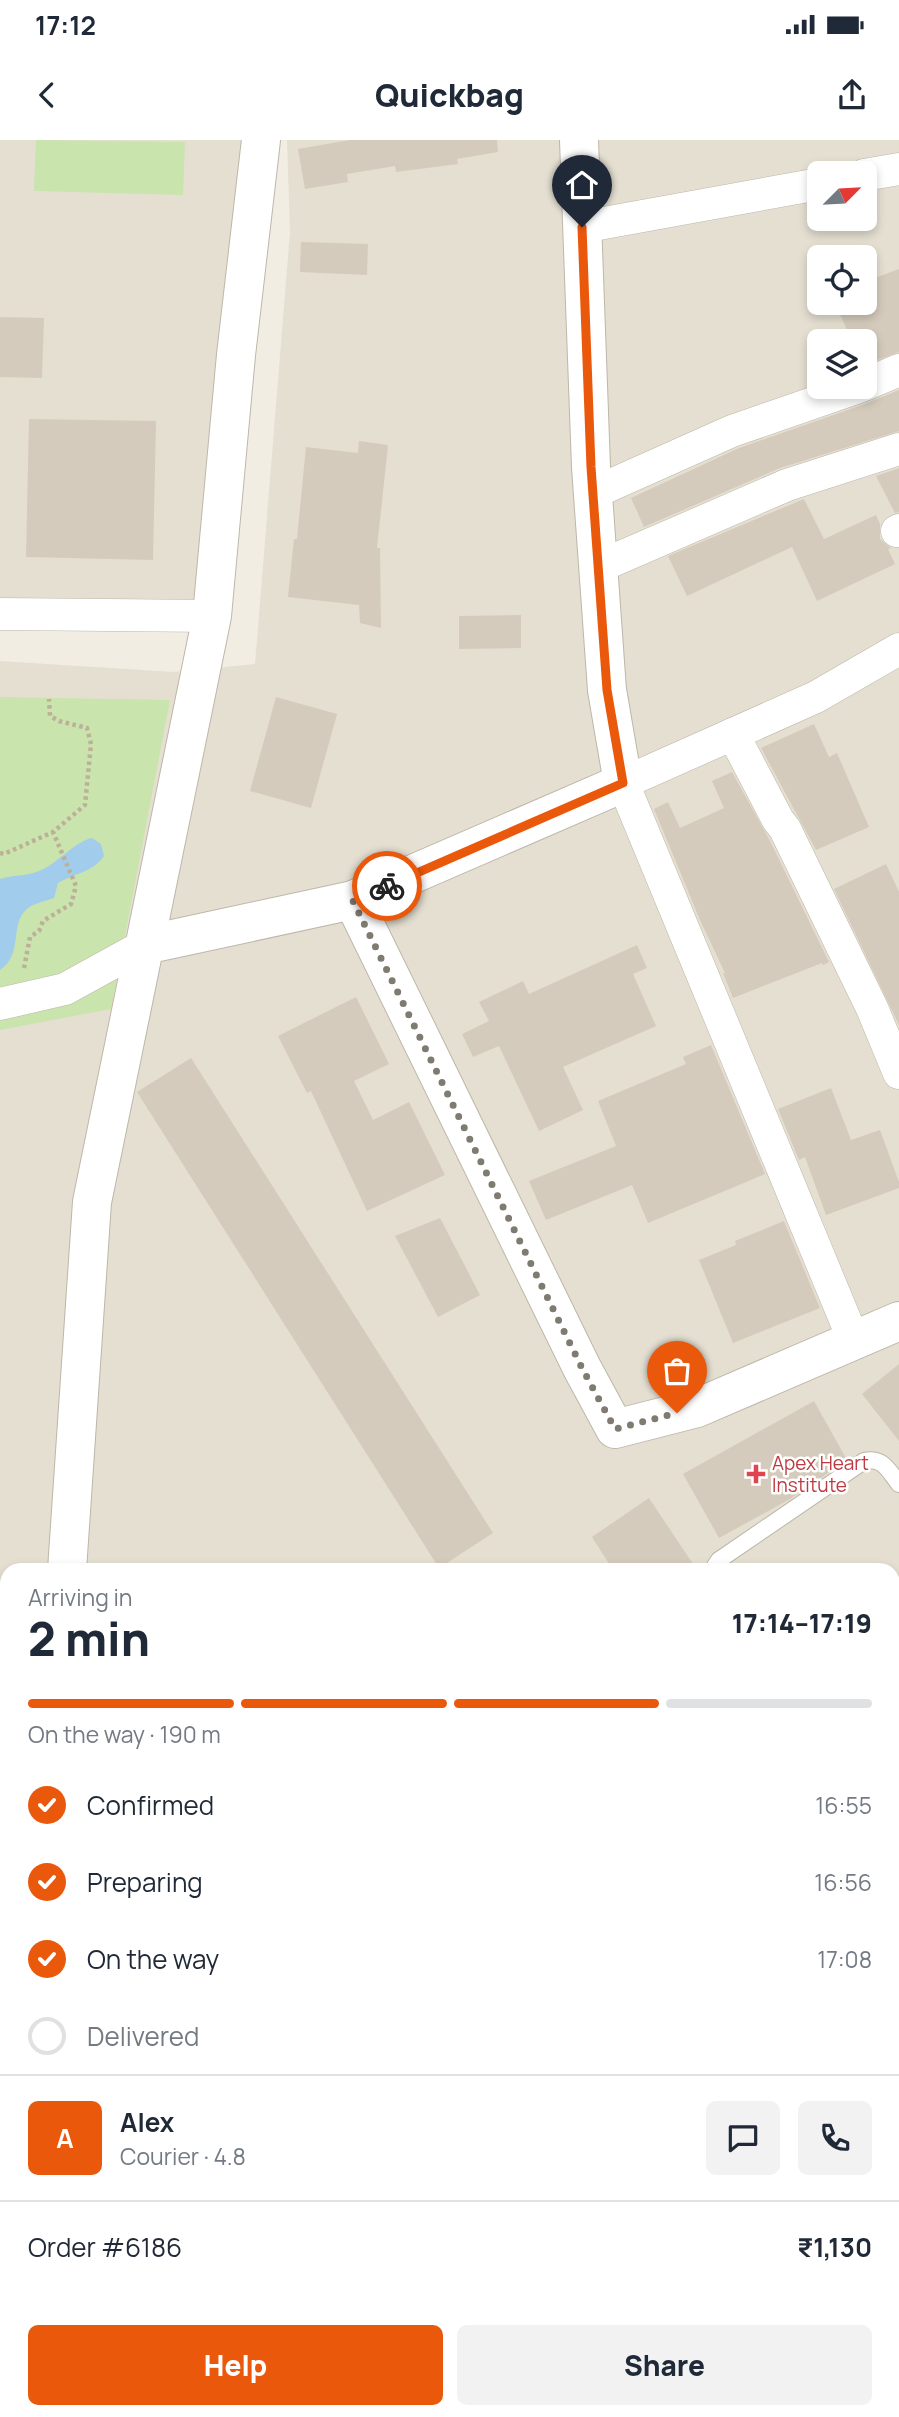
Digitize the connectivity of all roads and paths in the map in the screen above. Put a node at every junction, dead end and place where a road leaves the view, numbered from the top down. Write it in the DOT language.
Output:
graph roads {
  1 [pos="261,140"];
  2 [pos="579,140"];
  3 [pos="899,169"];
  4 [pos="877,173"];
  5 [pos="807,186"];
  6 [pos="582,227"];
  7 [pos="899,370"];
  8 [pos="877,379"];
  9 [pos="824,399"];
  10 [pos="899,449"];
  11 [pos="593,493"];
  12 [pos="598,567"];
  13 [pos="0,614"];
  14 [pos="212,615"];
  15 [pos="899,649"];
  16 [pos="49,699"];
  17 [pos="733,734"];
  18 [pos="623,783"];
  19 [pos="53,832"];
  20 [pos="0,853"];
  21 [pos="353,901"];
  22 [pos="145,945"];
  23 [pos="23,974"];
  24 [pos="0,1004"];
  25 [pos="899,1073"];
  26 [pos="899,1321"];
  27 [pos="854,1341"];
  28 [pos="899,1484"];
  29 [pos="67,1563"];
  30 [pos="718,1563"];
  1 -- 14 [label="street"];
  2 -- 6 [label="street"];
  3 -- 4 [label="street"];
  5 -- 6 [label="street"];
  6 -- 11 [label="street"];
  7 -- 8 [label="street"];
  9 -- 11 [label="street"];
  10 -- 12 [label="street"];
  11 -- 12 [label="street"];
  12 -- 18 [label="street"];
  13 -- 14 [label="street"];
  14 -- 22 [label="street"];
  15 -- 17 [label="street"];
  16 -- 19 [label="path"];
  17 -- 18 [label="street"];
  17 -- 25 [label="street"];
  18 -- 21 [label="street"];
  18 -- 27 [label="street"];
  19 -- 20 [label="path"];
  19 -- 23 [label="path"];
  21 -- 22 [label="street"];
  21 -- 27 [label="street"];
  22 -- 24 [label="street"];
  22 -- 29 [label="street"];
  26 -- 27 [label="street"];
  28 -- 30 [label="lane"];
}
